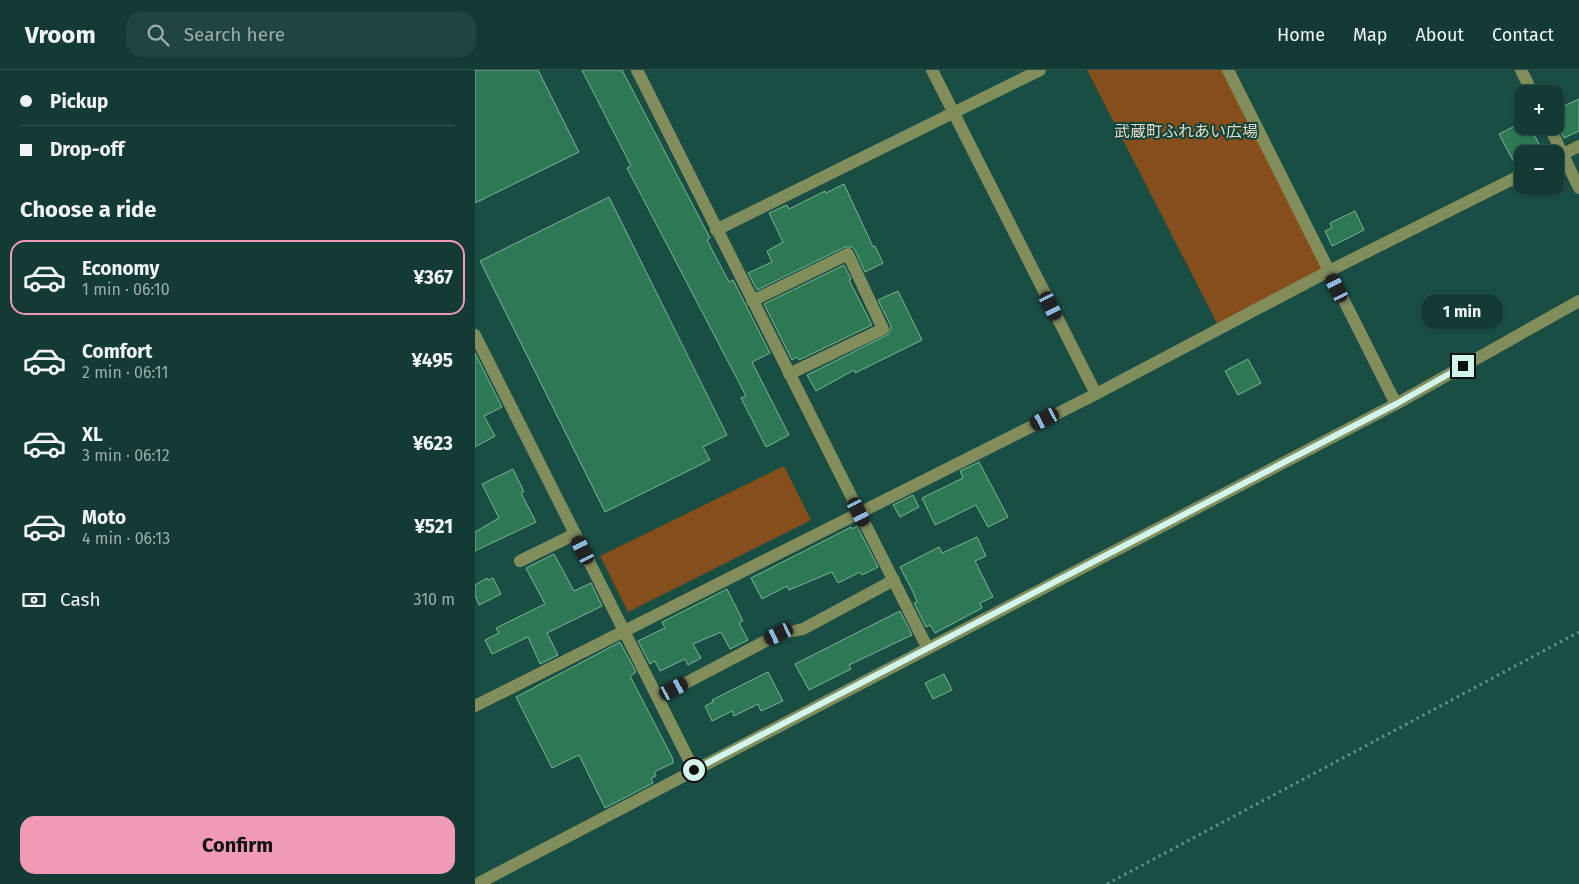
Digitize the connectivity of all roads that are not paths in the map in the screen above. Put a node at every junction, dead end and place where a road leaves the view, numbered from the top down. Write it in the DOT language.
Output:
graph roads {
  1 [pos="637,70"];
  2 [pos="932,70"];
  3 [pos="1040,70"];
  4 [pos="1228,70"];
  5 [pos="1521,70"];
  6 [pos="1528,85"];
  7 [pos="954,114"];
  8 [pos="1579,146"];
  9 [pos="1564,154"];
  10 [pos="1564,164"];
  11 [pos="1514,179"];
  12 [pos="1579,188"];
  13 [pos="716,230"];
  14 [pos="1329,272"];
  15 [pos="752,301"];
  16 [pos="1579,301"];
  17 [pos="475,335"];
  18 [pos="478,349"];
  19 [pos="789,374"];
  20 [pos="1095,394"];
  21 [pos="1396,404"];
  22 [pos="859,512"];
  23 [pos="575,534"];
  24 [pos="519,561"];
  25 [pos="893,580"];
  26 [pos="624,630"];
  27 [pos="927,647"];
  28 [pos="659,697"];
  29 [pos="475,706"];
  30 [pos="694,770"];
  31 [pos="477,884"];
  1 -- 13 [label="street"];
  2 -- 7 [label="street"];
  3 -- 7 [label="street"];
  4 -- 14 [label="street"];
  5 -- 6 [label="street"];
  7 -- 13 [label="street"];
  7 -- 20 [label="street"];
  8 -- 9 [label="street"];
  10 -- 12 [label="street"];
  11 -- 14 [label="street"];
  13 -- 15 [label="street"];
  14 -- 20 [label="street"];
  14 -- 21 [label="street"];
  15 -- 19 [label="street"];
  15 -- 19 [label="street"];
  16 -- 21 [label="street"];
  17 -- 18 [label="street"];
  18 -- 23 [label="street"];
  19 -- 22 [label="street"];
  20 -- 22 [label="street"];
  21 -- 27 [label="street"];
  22 -- 25 [label="street"];
  22 -- 26 [label="street"];
  23 -- 24 [label="street"];
  23 -- 26 [label="street"];
  25 -- 27 [label="street"];
  25 -- 28 [label="street"];
  26 -- 28 [label="street"];
  26 -- 29 [label="street"];
  27 -- 30 [label="street"];
  28 -- 30 [label="street"];
  30 -- 31 [label="street"];
}
